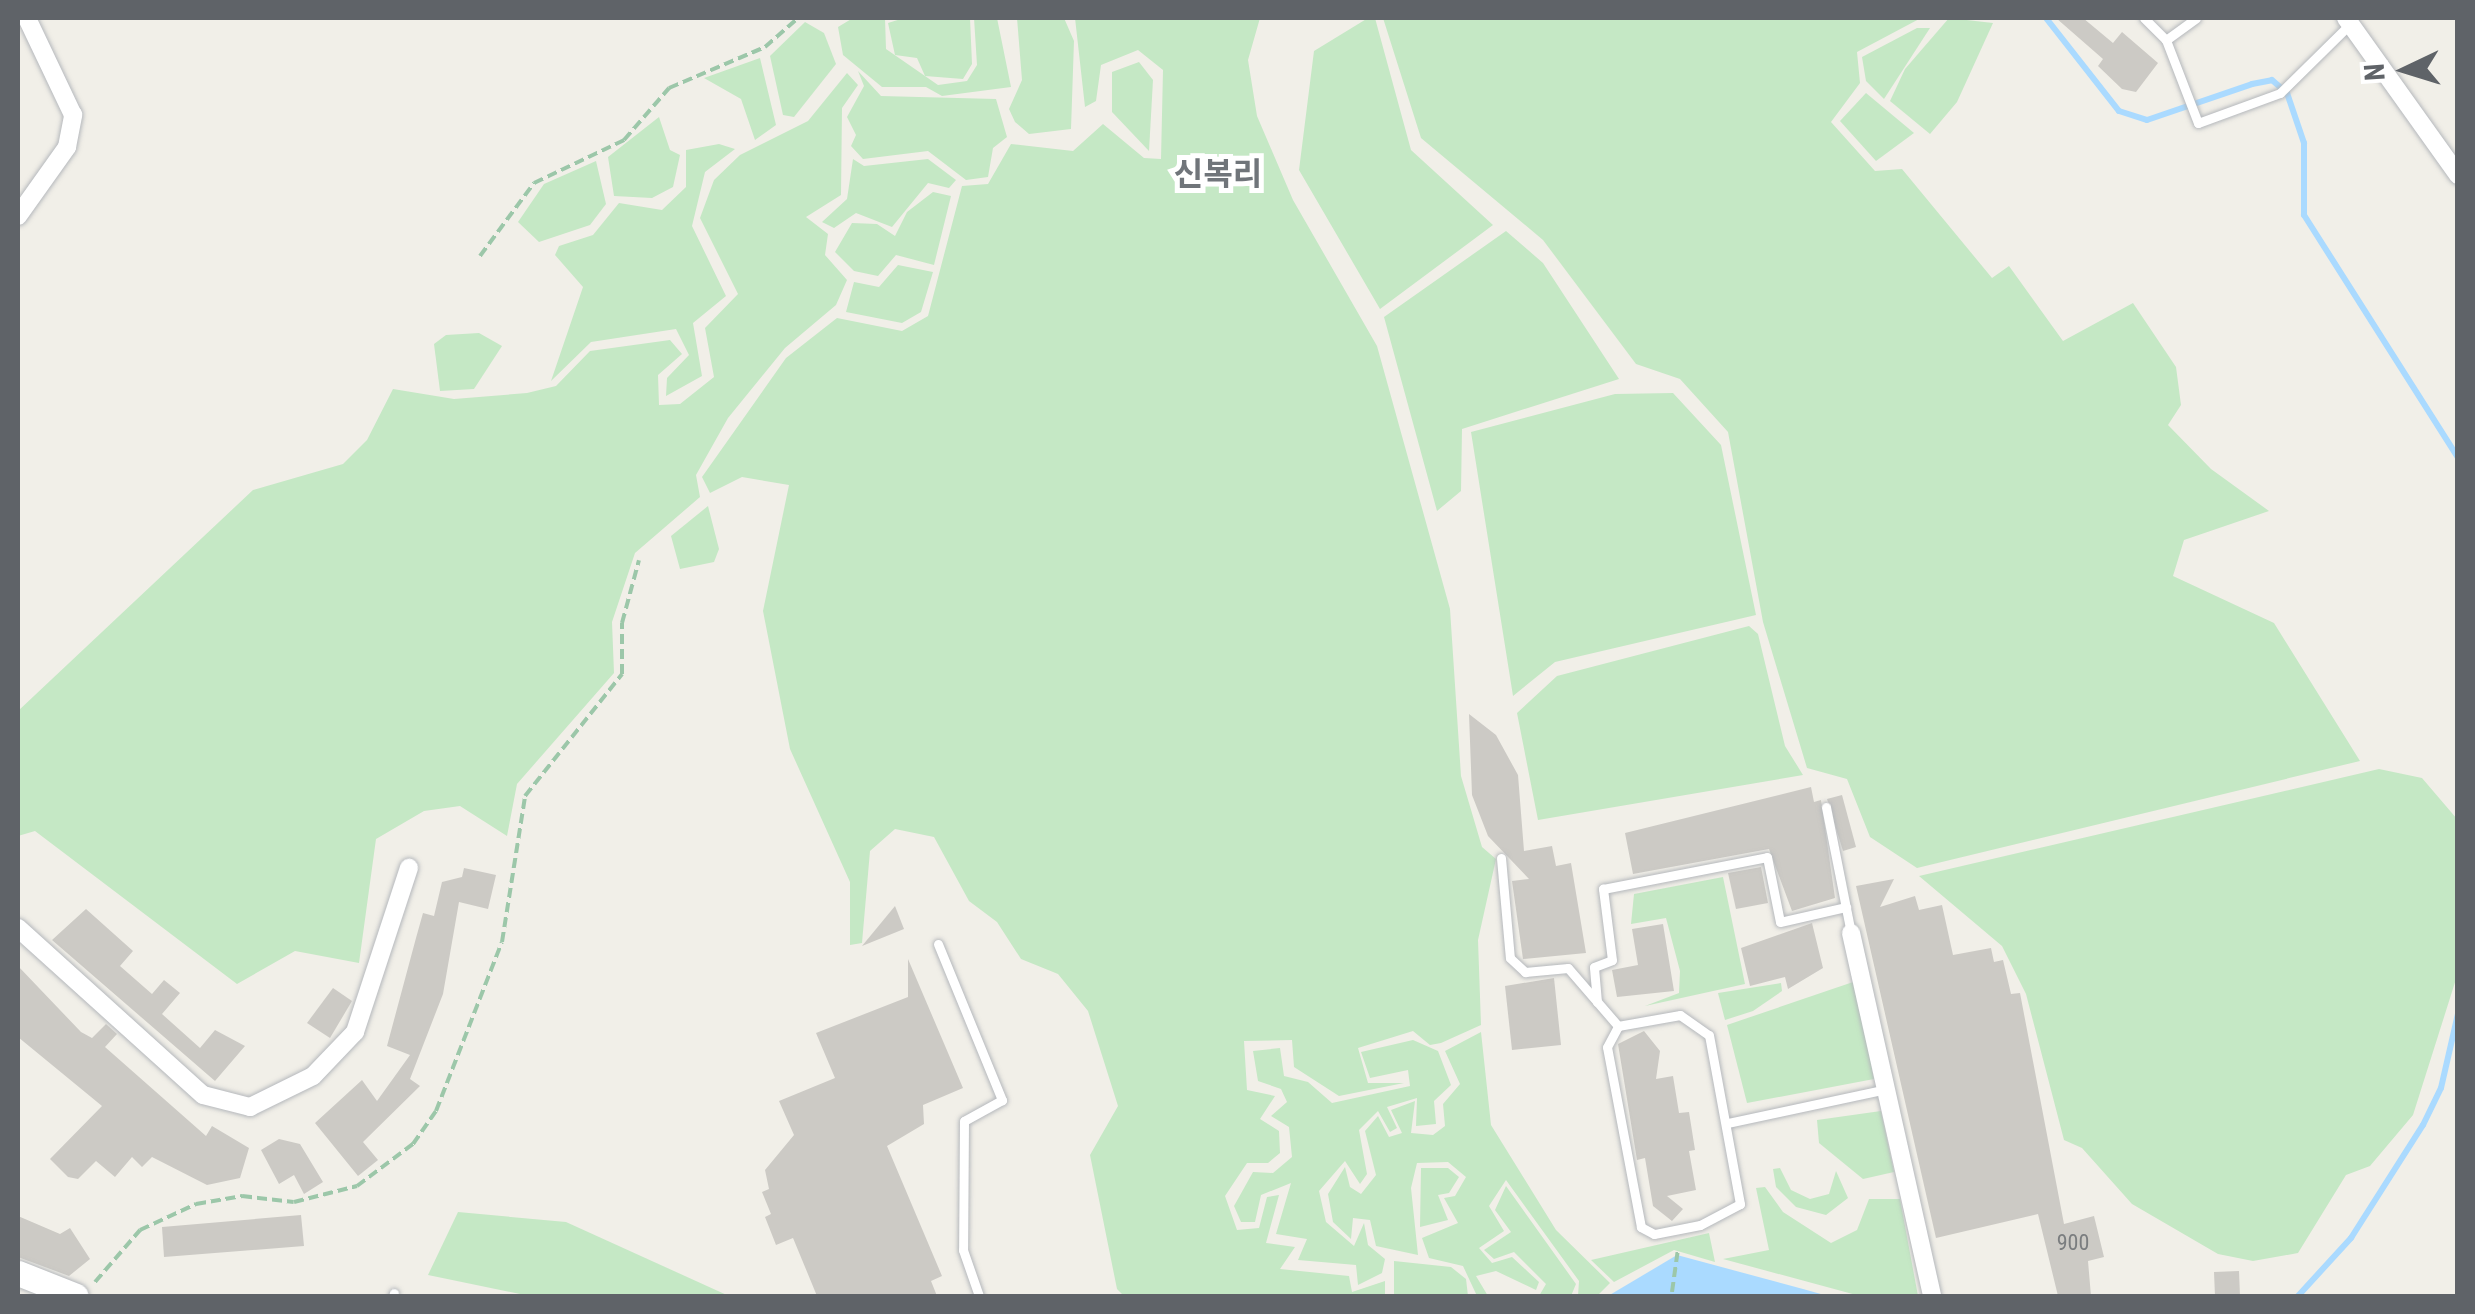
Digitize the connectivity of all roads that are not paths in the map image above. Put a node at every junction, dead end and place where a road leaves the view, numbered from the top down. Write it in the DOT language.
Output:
graph roads {
  1 [pos="27,18"];
  2 [pos="2144,18"];
  3 [pos="2196,18"];
  4 [pos="2348,21"];
  5 [pos="2166,40"];
  6 [pos="2458,175"];
  7 [pos="18,216"];
  8 [pos="1826,806"];
  9 [pos="1502,858"];
  10 [pos="409,868"];
  11 [pos="1846,907"];
  12 [pos="18,928"];
  13 [pos="1850,933"];
  14 [pos="938,944"];
  15 [pos="1597,1002"];
  16 [pos="1618,1026"];
  17 [pos="1886,1089"];
  18 [pos="1728,1123"];
  19 [pos="18,1274"];
  20 [pos="79,1296"];
  21 [pos="979,1296"];
  22 [pos="1932,1296"];
  1 -- 7 [label="street"];
  2 -- 5 [label="lane"];
  3 -- 5 [label="lane"];
  4 -- 5 [label="lane"];
  4 -- 6 [label="street"];
  8 -- 11 [label="lane"];
  9 -- 15 [label="lane"];
  10 -- 12 [label="street"];
  11 -- 13 [label="lane"];
  11 -- 15 [label="lane"];
  13 -- 17 [label="street"];
  14 -- 21 [label="lane"];
  15 -- 16 [label="lane"];
  16 -- 18 [label="lane"];
  16 -- 18 [label="lane"];
  17 -- 18 [label="lane"];
  17 -- 22 [label="street"];
  19 -- 20 [label="street"];
}
